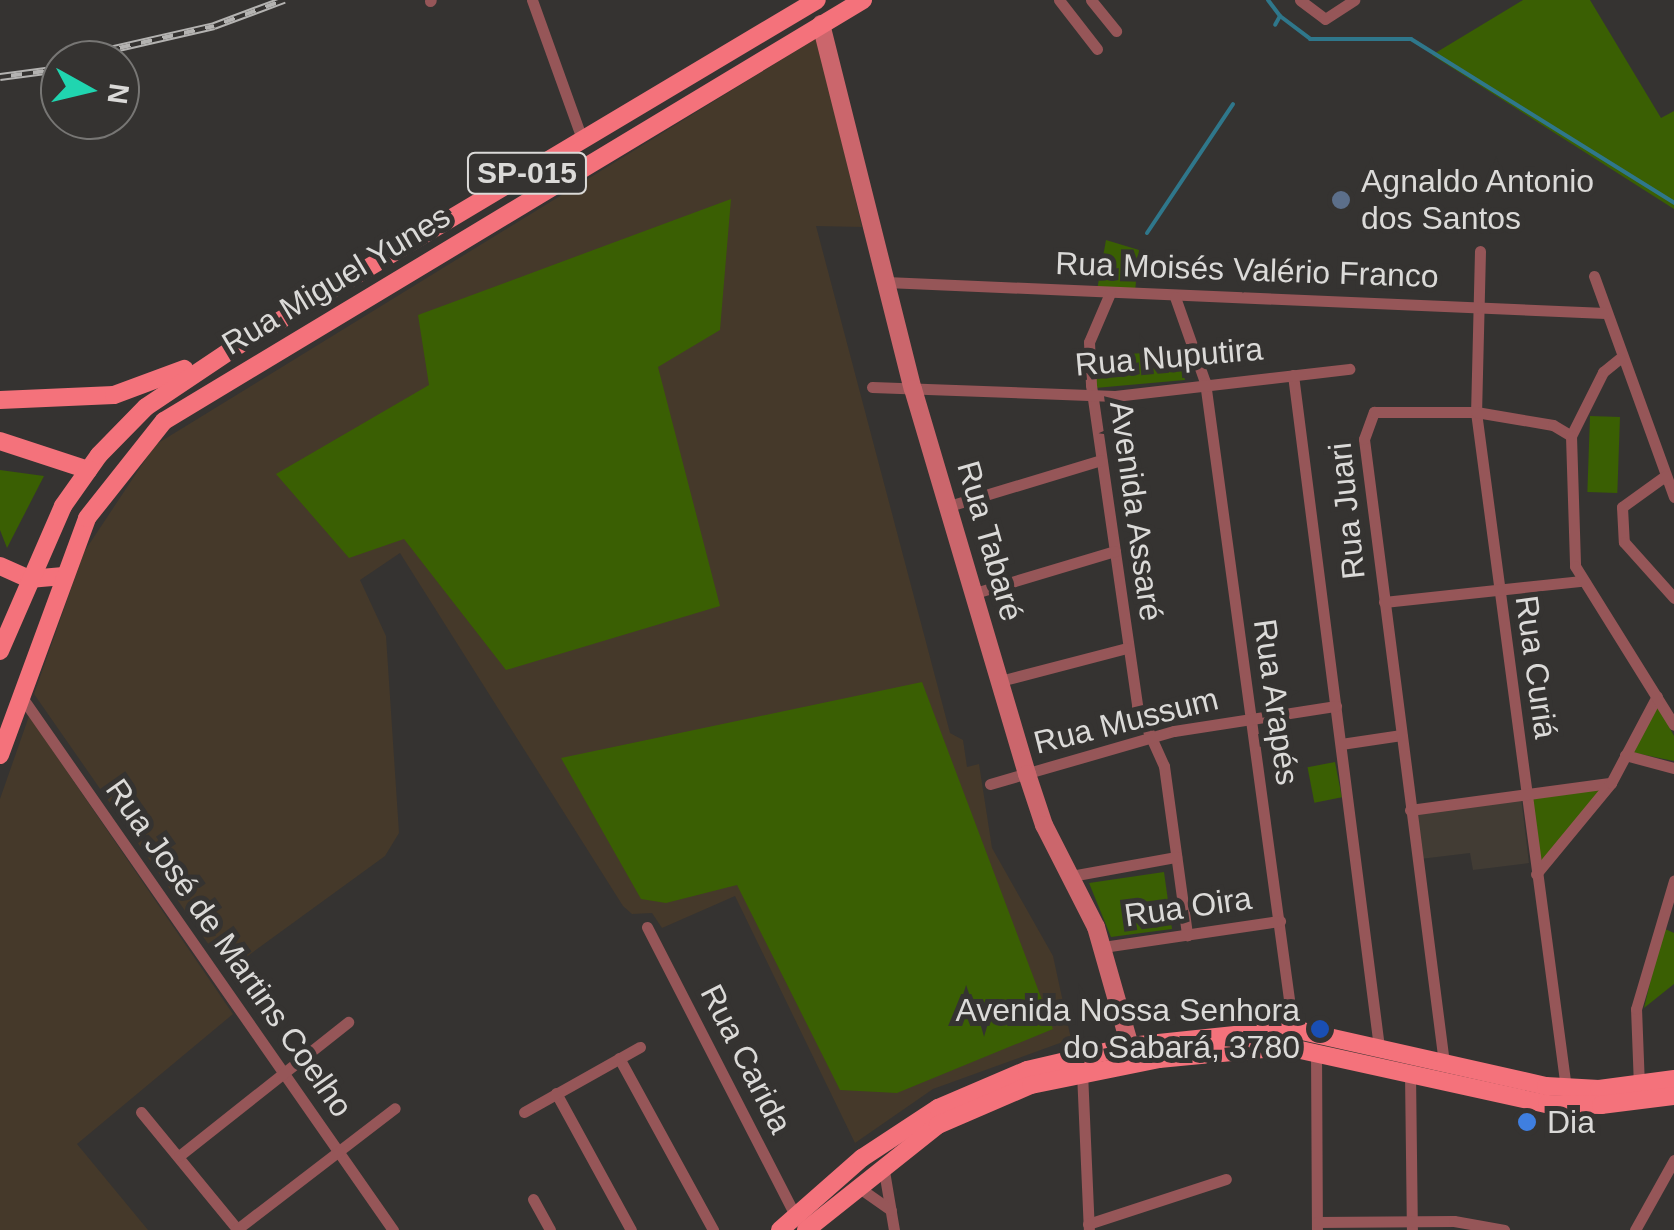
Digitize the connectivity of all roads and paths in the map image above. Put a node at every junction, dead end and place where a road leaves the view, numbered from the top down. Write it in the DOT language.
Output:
graph roads {
  1 [pos="532,0"];
  2 [pos="817,0"];
  3 [pos="863,0"];
  4 [pos="1059,0"];
  5 [pos="1091,0"];
  6 [pos="1300,0"];
  7 [pos="1354,0"];
  8 [pos="822,24"];
  9 [pos="1116,32"];
  10 [pos="1097,49"];
  11 [pos="582,139"];
  12 [pos="565,150"];
  13 [pos="540,193"];
  14 [pos="491,196"];
  15 [pos="474,232"];
  16 [pos="1480,251"];
  17 [pos="1594,276"];
  18 [pos="886,282"];
  19 [pos="1110,293"];
  20 [pos="1175,297"];
  21 [pos="1478,307"];
  22 [pos="1605,313"];
  23 [pos="237,346"];
  24 [pos="1619,360"];
  25 [pos="1350,370"];
  26 [pos="1292,375"];
  27 [pos="1204,382"];
  28 [pos="872,387"];
  29 [pos="912,388"];
  30 [pos="1093,396"];
  31 [pos="0,400"];
  32 [pos="1476,412"];
  33 [pos="1571,436"];
  34 [pos="0,441"];
  35 [pos="1102,460"];
  36 [pos="88,470"];
  37 [pos="1666,476"];
  38 [pos="1674,497"];
  39 [pos="950,506"];
  40 [pos="87,518"];
  41 [pos="1114,551"];
  42 [pos="0,566"];
  43 [pos="61,576"];
  44 [pos="29,579"];
  45 [pos="1582,581"];
  46 [pos="1497,589"];
  47 [pos="975,593"];
  48 [pos="1674,598"];
  49 [pos="1384,602"];
  50 [pos="1127,648"];
  51 [pos="0,651"];
  52 [pos="1000,681"];
  53 [pos="20,695"];
  54 [pos="1657,696"];
  55 [pos="1336,706"];
  56 [pos="1250,720"];
  57 [pos="1674,725"];
  58 [pos="1401,735"];
  59 [pos="1151,738"];
  60 [pos="1341,744"];
  61 [pos="0,755"];
  62 [pos="1626,755"];
  63 [pos="1674,768"];
  64 [pos="1027,774"];
  65 [pos="1611,783"];
  66 [pos="990,784"];
  67 [pos="1525,793"];
  68 [pos="1410,810"];
  69 [pos="1176,857"];
  70 [pos="1536,874"];
  71 [pos="1071,876"];
  72 [pos="1674,881"];
  73 [pos="1280,922"];
  74 [pos="648,927"];
  75 [pos="1187,935"];
  76 [pos="1104,947"];
  77 [pos="348,1022"];
  78 [pos="1293,1029"];
  79 [pos="640,1047"];
  80 [pos="1379,1047"];
  81 [pos="1316,1050"];
  82 [pos="1133,1054"];
  83 [pos="619,1058"];
  84 [pos="1444,1063"];
  85 [pos="1082,1072"];
  86 [pos="1410,1073"];
  87 [pos="282,1074"];
  88 [pos="1674,1079"];
  89 [pos="1640,1086"];
  90 [pos="1566,1088"];
  91 [pos="556,1093"];
  92 [pos="1674,1096"];
  93 [pos="395,1108"];
  94 [pos="141,1112"];
  95 [pos="524,1112"];
  96 [pos="335,1150"];
  97 [pos="179,1156"];
  98 [pos="1674,1160"];
  99 [pos="882,1163"];
  100 [pos="1226,1178"];
  101 [pos="857,1186"];
  102 [pos="532,1199"];
  103 [pos="891,1210"];
  104 [pos="801,1223"];
  105 [pos="1317,1226"];
  106 [pos="1412,1226"];
  107 [pos="1088,1227"];
  108 [pos="237,1230"];
  109 [pos="393,1230"];
  110 [pos="550,1230"];
  111 [pos="632,1230"];
  112 [pos="713,1230"];
  113 [pos="780,1230"];
  114 [pos="894,1230"];
  115 [pos="1504,1230"];
  116 [pos="1635,1230"];
  1 -- 11 [label="street"];
  2 -- 11 [label="main road, Rua Miguel Yunes / SP-015"];
  3 -- 8 [label="main road, Rua Miguel Yunes / SP-015"];
  4 -- 10 [label="street"];
  5 -- 9 [label="street"];
  6 -- 7 [label="street"];
  8 -- 13 [label="main road, Rua Miguel Yunes / SP-015"];
  8 -- 18 [label="street, Rua Tabaré"];
  11 -- 12 [label="main road, Rua Miguel Yunes / SP-015"];
  12 -- 13 [label="main road"];
  12 -- 14 [label="main road, Rua Miguel Yunes / SP-015"];
  13 -- 15 [label="main road, Rua Miguel Yunes / SP-015"];
  14 -- 15 [label="main road"];
  14 -- 23 [label="main road, Rua Miguel Yunes / SP-015"];
  15 -- 40 [label="main road, Rua Miguel Yunes / SP-015"];
  16 -- 21 [label="street, Rua Curiá"];
  17 -- 22 [label="street"];
  18 -- 19 [label="street, Rua Moisés Valério Franco"];
  18 -- 29 [label="street, Rua Tabaré"];
  19 -- 20 [label="street, Rua Moisés Valério Franco"];
  19 -- 30 [label="street, Avenida Assaré"];
  20 -- 21 [label="street, Rua Moisés Valério Franco"];
  20 -- 27 [label="street, Rua Arapés"];
  21 -- 22 [label="street, Rua Moisés Valério Franco"];
  21 -- 32 [label="street, Rua Curiá"];
  22 -- 24 [label="street"];
  23 -- 31 [label="main road"];
  23 -- 36 [label="main road, Rua Miguel Yunes / SP-015"];
  24 -- 33 [label="street"];
  24 -- 37 [label="street"];
  25 -- 26 [label="street, Rua Nuputira"];
  26 -- 27 [label="street, Rua Nuputira"];
  26 -- 55 [label="street"];
  27 -- 30 [label="street, Rua Nuputira"];
  27 -- 56 [label="street, Rua Arapés"];
  28 -- 29 [label="street, Rua Nuputira"];
  29 -- 30 [label="street, Rua Nuputira"];
  29 -- 39 [label="street, Rua Tabaré"];
  30 -- 35 [label="street, Avenida Assaré"];
  32 -- 33 [label="street, Rua Juari"];
  32 -- 46 [label="street, Rua Curiá"];
  32 -- 49 [label="street, Rua Juari"];
  33 -- 45 [label="street"];
  34 -- 36 [label="main road"];
  35 -- 39 [label="street"];
  35 -- 41 [label="street, Avenida Assaré"];
  36 -- 40 [label="main road"];
  36 -- 44 [label="main road, Rua Miguel Yunes / SP-015"];
  37 -- 38 [label="street"];
  37 -- 48 [label="street"];
  39 -- 47 [label="street, Rua Tabaré"];
  40 -- 43 [label="main road, Rua Miguel Yunes / SP-015"];
  41 -- 47 [label="street"];
  41 -- 50 [label="street, Avenida Assaré"];
  42 -- 44 [label="main road"];
  43 -- 44 [label="main road"];
  43 -- 53 [label="main road, Rua Miguel Yunes / SP-015"];
  44 -- 51 [label="main road, Rua Miguel Yunes / SP-015"];
  45 -- 46 [label="street"];
  45 -- 54 [label="street"];
  46 -- 49 [label="street"];
  46 -- 67 [label="street, Rua Curiá"];
  47 -- 52 [label="street, Rua Tabaré"];
  49 -- 58 [label="street, Rua Juari"];
  50 -- 52 [label="street"];
  50 -- 59 [label="street, Avenida Assaré"];
  52 -- 64 [label="street, Rua Tabaré"];
  53 -- 61 [label="main road, Rua Miguel Yunes / SP-015"];
  53 -- 87 [label="street, Rua José de Martins Coelho"];
  54 -- 57 [label="street"];
  54 -- 62 [label="street"];
  55 -- 56 [label="street, Rua Mussum"];
  55 -- 60 [label="street"];
  56 -- 59 [label="street, Rua Mussum"];
  56 -- 73 [label="street, Rua Arapés"];
  58 -- 60 [label="street"];
  58 -- 68 [label="street, Rua Juari"];
  59 -- 64 [label="street, Rua Mussum"];
  59 -- 69 [label="street, Avenida Assaré"];
  60 -- 80 [label="street"];
  62 -- 63 [label="street"];
  62 -- 65 [label="street"];
  64 -- 66 [label="street, Rua Mussum"];
  64 -- 71 [label="street, Rua Tabaré"];
  65 -- 67 [label="street"];
  65 -- 70 [label="street"];
  67 -- 68 [label="street"];
  67 -- 70 [label="street, Rua Curiá"];
  68 -- 84 [label="street, Rua Juari"];
  69 -- 71 [label="street"];
  69 -- 75 [label="street, Avenida Assaré"];
  70 -- 90 [label="street, Rua Curiá"];
  71 -- 76 [label="street, Rua Tabaré"];
  72 -- 89 [label="street"];
  73 -- 75 [label="street, Rua Oira"];
  73 -- 78 [label="street, Rua Arapés"];
  74 -- 104 [label="street, Rua Carida"];
  75 -- 76 [label="street, Rua Oira"];
  76 -- 82 [label="street, Rua Tabaré"];
  77 -- 87 [label="street"];
  78 -- 80 [label="main road"];
  78 -- 82 [label="main road"];
  79 -- 83 [label="street"];
  80 -- 84 [label="main road"];
  81 -- 82 [label="main road"];
  81 -- 86 [label="main road"];
  81 -- 105 [label="street"];
  82 -- 85 [label="main road"];
  82 -- 104 [label="main road"];
  83 -- 91 [label="street"];
  83 -- 112 [label="street"];
  84 -- 90 [label="main road"];
  85 -- 99 [label="main road"];
  85 -- 107 [label="street"];
  86 -- 92 [label="main road"];
  86 -- 106 [label="street"];
  87 -- 96 [label="street, Rua José de Martins Coelho"];
  87 -- 97 [label="street"];
  88 -- 89 [label="main road"];
  89 -- 90 [label="main road"];
  91 -- 95 [label="street"];
  91 -- 111 [label="street"];
  93 -- 96 [label="street"];
  94 -- 97 [label="street"];
  96 -- 108 [label="street"];
  96 -- 109 [label="street, Rua José de Martins Coelho"];
  97 -- 108 [label="street"];
  98 -- 116 [label="street"];
  99 -- 101 [label="main road"];
  99 -- 103 [label="street"];
  100 -- 107 [label="street"];
  101 -- 103 [label="street"];
  101 -- 104 [label="main road"];
  102 -- 110 [label="street"];
  103 -- 114 [label="street"];
  104 -- 113 [label="main road"];
  105 -- 106 [label="street"];
  106 -- 115 [label="street"];
}
